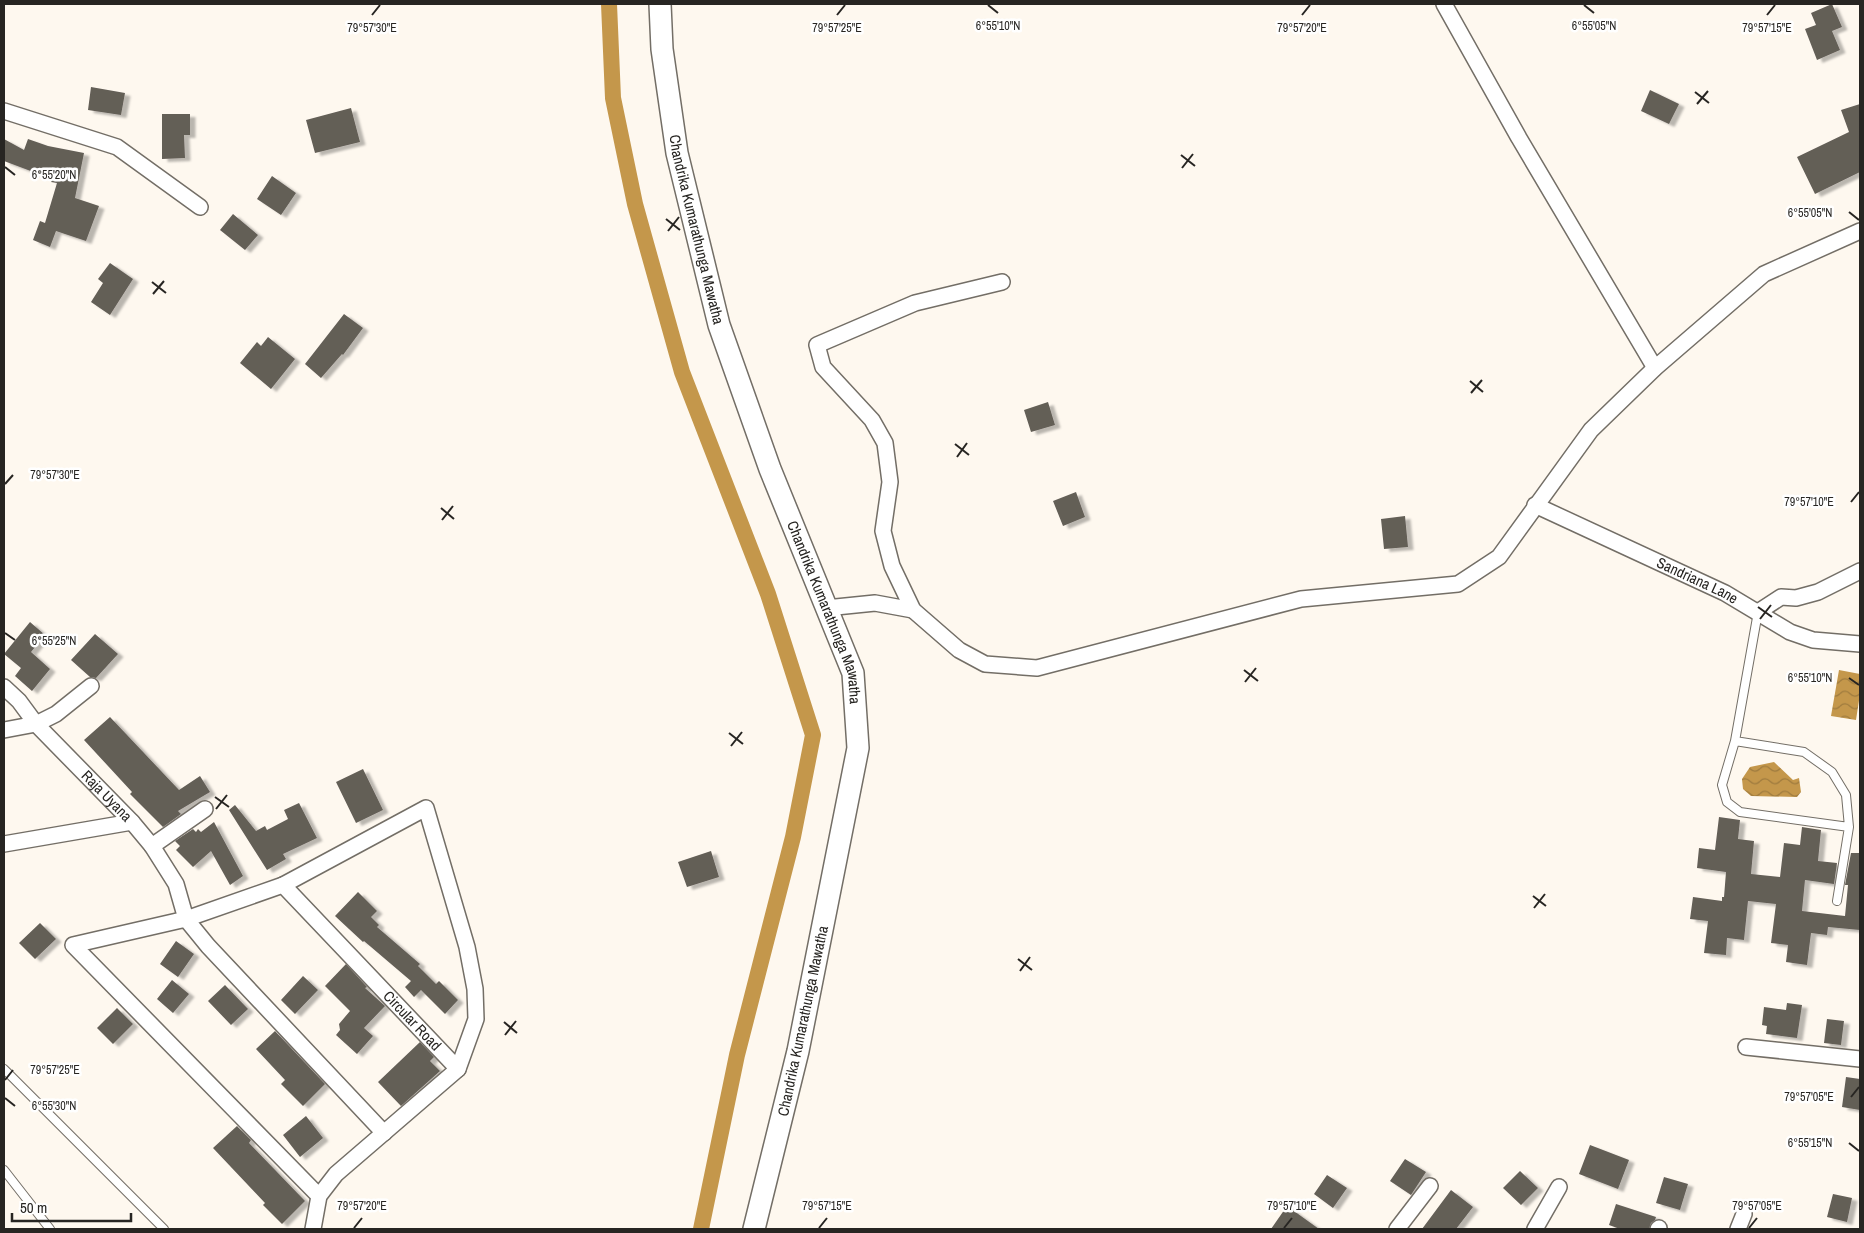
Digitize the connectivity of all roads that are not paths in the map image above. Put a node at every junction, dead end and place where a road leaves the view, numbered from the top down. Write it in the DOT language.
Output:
graph roads {
  1 [pos="660,4"];
  2 [pos="1444,4"];
  3 [pos="4,111"];
  4 [pos="200,207"];
  5 [pos="1860,231"];
  6 [pos="1002,282"];
  7 [pos="1655,368"];
  8 [pos="1536,505"];
  9 [pos="1860,571"];
  10 [pos="826,608"];
  11 [pos="913,610"];
  12 [pos="1758,612"];
  13 [pos="1860,644"];
  14 [pos="91,686"];
  15 [pos="4,687"];
  16 [pos="36,724"];
  17 [pos="4,730"];
  18 [pos="1735,741"];
  19 [pos="205,810"];
  20 [pos="132,822"];
  21 [pos="1849,827"];
  22 [pos="4,844"];
  23 [pos="152,846"];
  24 [pos="283,886"];
  25 [pos="1837,901"];
  26 [pos="186,919"];
  27 [pos="1746,1047"];
  28 [pos="1860,1059"];
  29 [pos="4,1069"];
  30 [pos="458,1069"];
  31 [pos="384,1133"];
  32 [pos="4,1170"];
  33 [pos="1430,1186"];
  34 [pos="1559,1187"];
  35 [pos="319,1196"];
  36 [pos="1744,1214"];
  37 [pos="50,1229"];
  38 [pos="164,1229"];
  39 [pos="313,1229"];
  40 [pos="754,1229"];
  41 [pos="1398,1229"];
  42 [pos="1535,1229"];
  43 [pos="1738,1229"];
  1 -- 10 [label="main road, Chandrika Kumarathunga Mawatha"];
  2 -- 7 [label="street"];
  3 -- 4 [label="street"];
  5 -- 7 [label="street"];
  6 -- 11 [label="street"];
  7 -- 8 [label="street"];
  8 -- 11 [label="street"];
  8 -- 12 [label="street, Sandriana Lane"];
  9 -- 12 [label="street"];
  10 -- 11 [label="street"];
  10 -- 40 [label="main road, Chandrika Kumarathunga Mawatha"];
  12 -- 13 [label="street, Sandriana Lane"];
  12 -- 18 [label="lane"];
  14 -- 16 [label="street"];
  15 -- 16 [label="street, Raja Uyana"];
  16 -- 17 [label="street"];
  16 -- 20 [label="street, Raja Uyana"];
  18 -- 21 [label="lane"];
  18 -- 21 [label="lane"];
  19 -- 23 [label="street"];
  20 -- 22 [label="street"];
  20 -- 23 [label="street, Raja Uyana"];
  21 -- 25 [label="lane"];
  23 -- 26 [label="street, Raja Uyana"];
  24 -- 26 [label="street"];
  24 -- 30 [label="street, Circular Road"];
  24 -- 30 [label="street"];
  26 -- 31 [label="street"];
  26 -- 35 [label="street"];
  27 -- 28 [label="street"];
  29 -- 38 [label="lane"];
  30 -- 31 [label="street"];
  31 -- 35 [label="street"];
  32 -- 37 [label="lane"];
  33 -- 41 [label="street"];
  34 -- 42 [label="street"];
  35 -- 39 [label="street"];
  36 -- 43 [label="street"];
}
